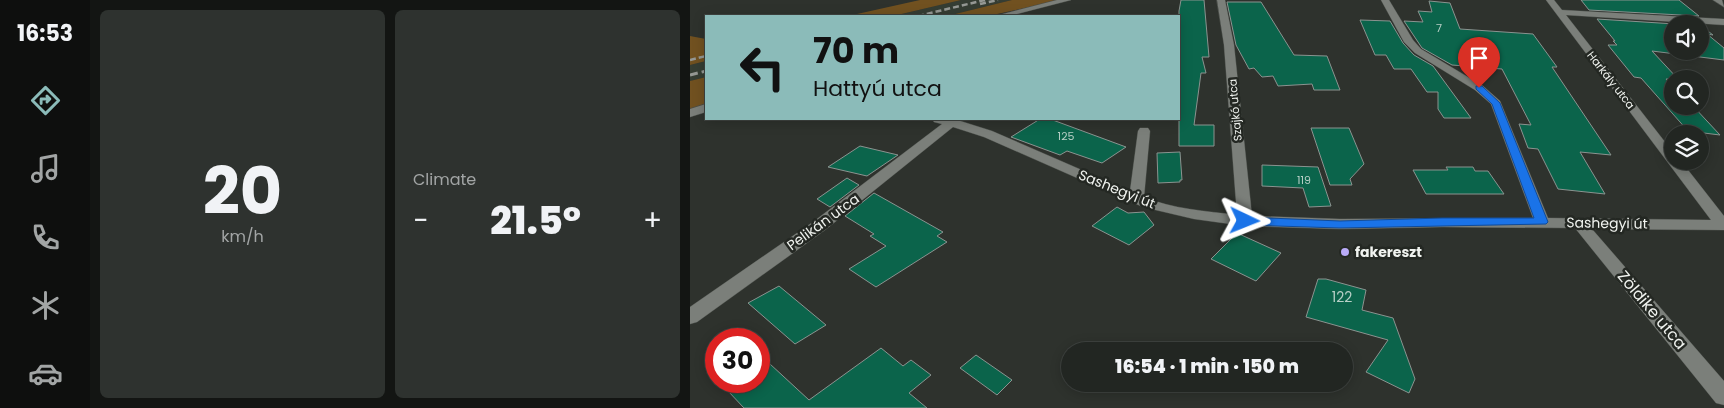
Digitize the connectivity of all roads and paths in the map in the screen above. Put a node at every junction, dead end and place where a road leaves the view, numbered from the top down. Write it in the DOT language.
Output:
graph roads {
  1 [pos="1067,0"];
  2 [pos="1222,0"];
  3 [pos="1385,0"];
  4 [pos="1550,0"];
  5 [pos="1717,0"];
  6 [pos="1724,5"];
  7 [pos="1558,12"];
  8 [pos="1003,15"];
  9 [pos="1724,22"];
  10 [pos="705,108"];
  11 [pos="690,113"];
  12 [pos="945,121"];
  13 [pos="1144,131"];
  14 [pos="1664,148"];
  15 [pos="1681,170"];
  16 [pos="1136,199"];
  17 [pos="1245,221"];
  18 [pos="1542,222"];
  19 [pos="1579,224"];
  20 [pos="1724,225"];
  21 [pos="690,317"];
  22 [pos="1724,396"];
  1 -- 8 [label="street"];
  2 -- 17 [label="street, Szajkó utca"];
  3 -- 18 [label="street"];
  4 -- 7 [label="street, Harkály utca"];
  5 -- 6 [label="street"];
  7 -- 9 [label="street"];
  7 -- 14 [label="street, Harkály utca"];
  10 -- 11 [label="street"];
  12 -- 16 [label="street, Sashegyi út"];
  12 -- 21 [label="street, Pelikán utca"];
  13 -- 16 [label="street"];
  15 -- 20 [label="street, Harkály utca"];
  16 -- 17 [label="street, Sashegyi út"];
  17 -- 18 [label="street, Sashegyi út"];
  18 -- 19 [label="street, Sashegyi út"];
  19 -- 20 [label="street, Sashegyi út"];
  19 -- 22 [label="street, Zöldike utca"];
}
